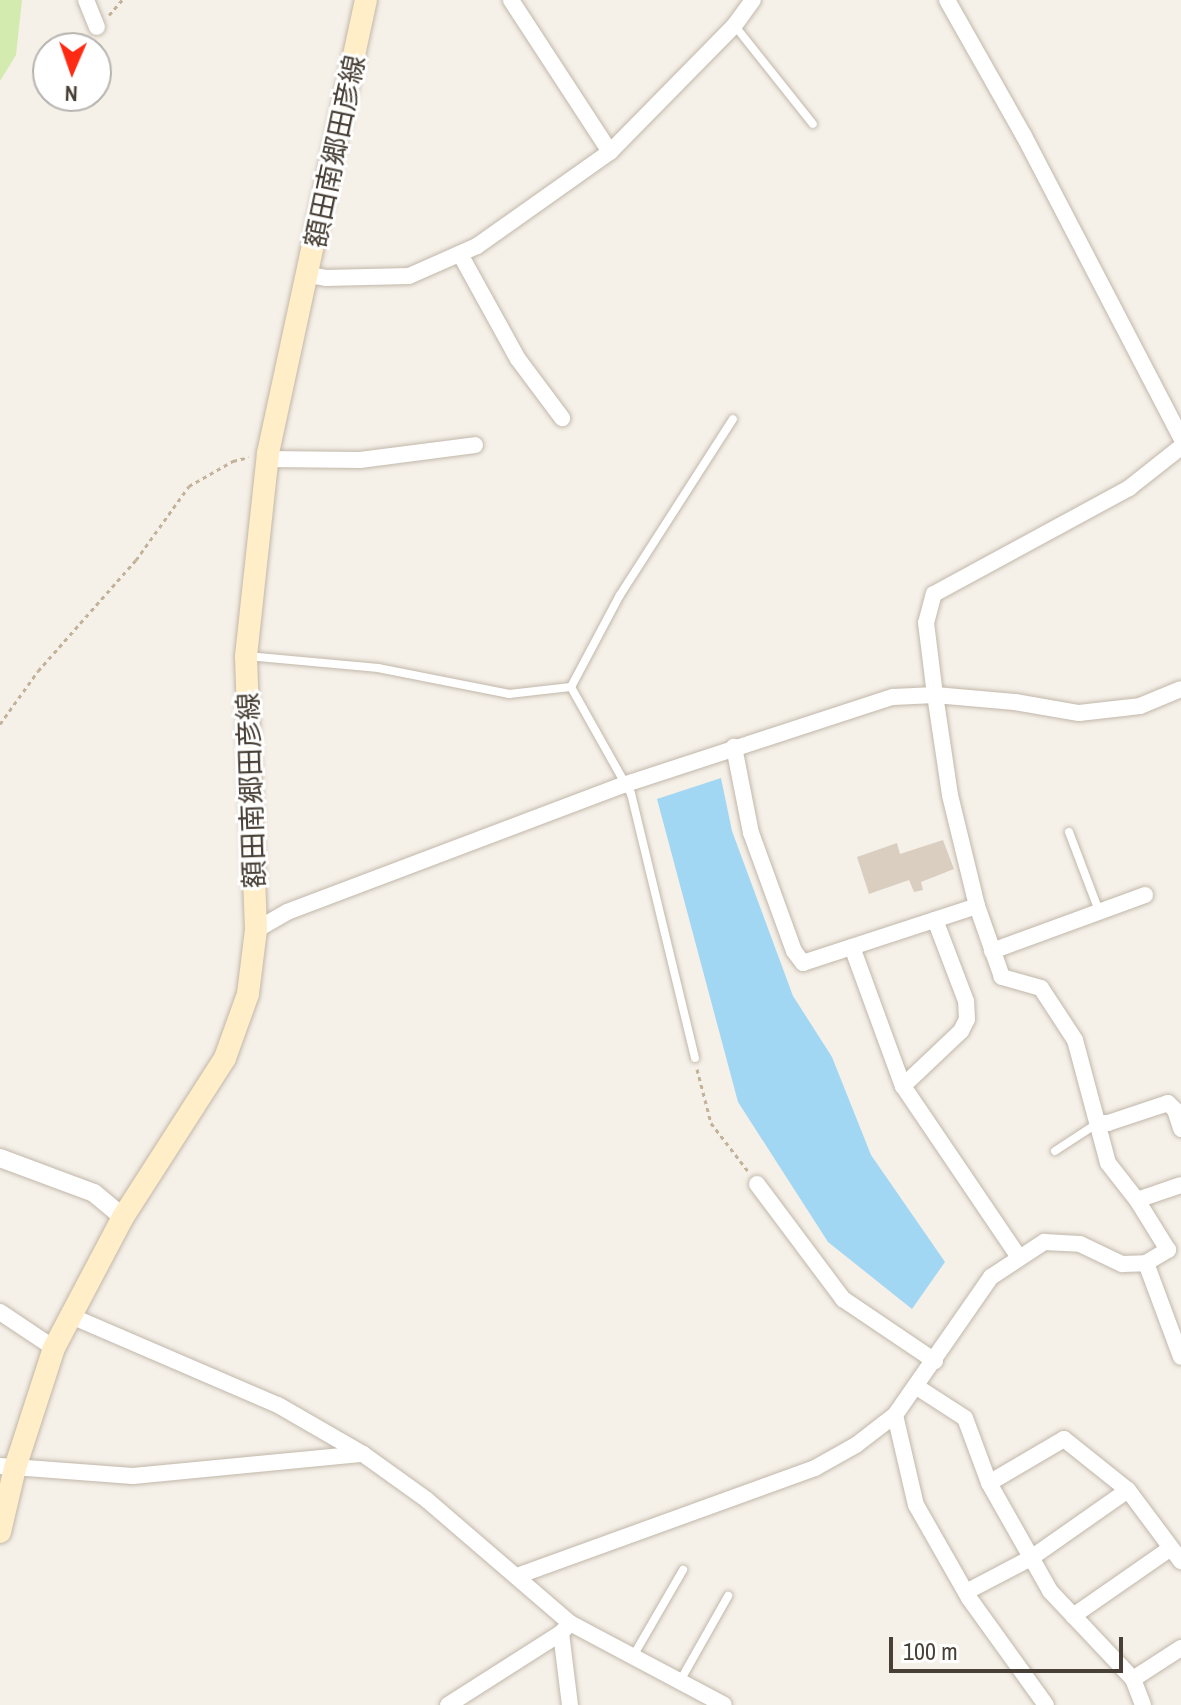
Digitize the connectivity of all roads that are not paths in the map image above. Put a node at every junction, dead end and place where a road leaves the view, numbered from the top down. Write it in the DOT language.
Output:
graph roads {
  1 [pos="86,0"];
  2 [pos="366,0"];
  3 [pos="511,0"];
  4 [pos="753,0"];
  5 [pos="947,0"];
  6 [pos="734,26"];
  7 [pos="97,27"];
  8 [pos="813,124"];
  9 [pos="610,152"];
  10 [pos="460,254"];
  11 [pos="309,275"];
  12 [pos="562,418"];
  13 [pos="733,419"];
  14 [pos="1181,438"];
  15 [pos="475,445"];
  16 [pos="1181,447"];
  17 [pos="268,456"];
  18 [pos="246,656"];
  19 [pos="571,687"];
  20 [pos="1181,689"];
  21 [pos="935,695"];
  22 [pos="734,747"];
  23 [pos="623,785"];
  24 [pos="1069,832"];
  25 [pos="1145,895"];
  26 [pos="977,906"];
  27 [pos="1099,912"];
  28 [pos="935,920"];
  29 [pos="256,930"];
  30 [pos="852,947"];
  31 [pos="992,951"];
  32 [pos="695,1058"];
  33 [pos="903,1086"];
  34 [pos="1098,1123"];
  35 [pos="1181,1129"];
  36 [pos="1055,1151"];
  37 [pos="0,1158"];
  38 [pos="757,1184"];
  39 [pos="1181,1185"];
  40 [pos="1137,1200"];
  41 [pos="123,1217"];
  42 [pos="1018,1256"];
  43 [pos="1146,1263"];
  44 [pos="0,1312"];
  45 [pos="71,1316"];
  46 [pos="54,1348"];
  47 [pos="1180,1351"];
  48 [pos="935,1361"];
  49 [pos="917,1387"];
  50 [pos="895,1415"];
  51 [pos="363,1454"];
  52 [pos="7,1467"];
  53 [pos="989,1483"];
  54 [pos="1128,1490"];
  55 [pos="0,1532"];
  56 [pos="1176,1554"];
  57 [pos="1031,1558"];
  58 [pos="683,1570"];
  59 [pos="517,1576"];
  60 [pos="966,1592"];
  61 [pos="728,1596"];
  62 [pos="1073,1616"];
  63 [pos="565,1628"];
  64 [pos="1181,1648"];
  65 [pos="631,1659"];
  66 [pos="1133,1679"];
  67 [pos="680,1682"];
  68 [pos="448,1705"];
  69 [pos="570,1705"];
  70 [pos="724,1705"];
  71 [pos="1046,1705"];
  72 [pos="1143,1705"];
  1 -- 7 [label="street"];
  2 -- 11 [label="main road, 額田南郷田彦線"];
  3 -- 9 [label="street"];
  4 -- 6 [label="street"];
  5 -- 14 [label="street"];
  6 -- 8 [label="lane"];
  6 -- 9 [label="street"];
  9 -- 10 [label="street"];
  10 -- 11 [label="street"];
  10 -- 12 [label="street"];
  11 -- 17 [label="main road, 額田南郷田彦線"];
  13 -- 19 [label="lane"];
  15 -- 17 [label="street"];
  16 -- 21 [label="street"];
  17 -- 18 [label="main road, 額田南郷田彦線"];
  18 -- 19 [label="lane"];
  18 -- 29 [label="main road, 額田南郷田彦線"];
  19 -- 23 [label="lane"];
  20 -- 21 [label="street"];
  21 -- 22 [label="street"];
  21 -- 26 [label="street"];
  22 -- 23 [label="street"];
  22 -- 30 [label="street"];
  23 -- 29 [label="street"];
  23 -- 32 [label="lane"];
  24 -- 27 [label="lane"];
  25 -- 27 [label="street"];
  26 -- 28 [label="street"];
  26 -- 31 [label="street"];
  27 -- 31 [label="street"];
  28 -- 30 [label="street"];
  28 -- 33 [label="street"];
  29 -- 41 [label="main road, 額田南郷田彦線"];
  30 -- 33 [label="street"];
  31 -- 34 [label="street"];
  33 -- 42 [label="street"];
  34 -- 35 [label="street"];
  34 -- 36 [label="lane"];
  34 -- 40 [label="street"];
  37 -- 41 [label="street"];
  38 -- 48 [label="street"];
  39 -- 40 [label="street"];
  40 -- 43 [label="street"];
  41 -- 45 [label="main road, 額田南郷田彦線"];
  42 -- 43 [label="street"];
  42 -- 48 [label="street"];
  43 -- 47 [label="street"];
  44 -- 46 [label="street"];
  45 -- 46 [label="main road, 額田南郷田彦線"];
  45 -- 51 [label="street"];
  46 -- 52 [label="main road, 額田南郷田彦線"];
  48 -- 49 [label="street"];
  49 -- 50 [label="street"];
  49 -- 53 [label="street"];
  50 -- 59 [label="street"];
  50 -- 60 [label="street"];
  51 -- 52 [label="street"];
  51 -- 59 [label="street"];
  52 -- 55 [label="main road, 額田南郷田彦線"];
  53 -- 54 [label="street"];
  53 -- 57 [label="street"];
  54 -- 56 [label="street"];
  54 -- 57 [label="street"];
  56 -- 62 [label="street"];
  57 -- 60 [label="street"];
  57 -- 62 [label="street"];
  58 -- 65 [label="lane"];
  59 -- 63 [label="street"];
  60 -- 71 [label="street"];
  61 -- 67 [label="lane"];
  62 -- 66 [label="street"];
  63 -- 65 [label="street"];
  63 -- 68 [label="street"];
  63 -- 69 [label="street"];
  64 -- 66 [label="street"];
  65 -- 67 [label="street"];
  66 -- 72 [label="street"];
  67 -- 70 [label="street"];
}
